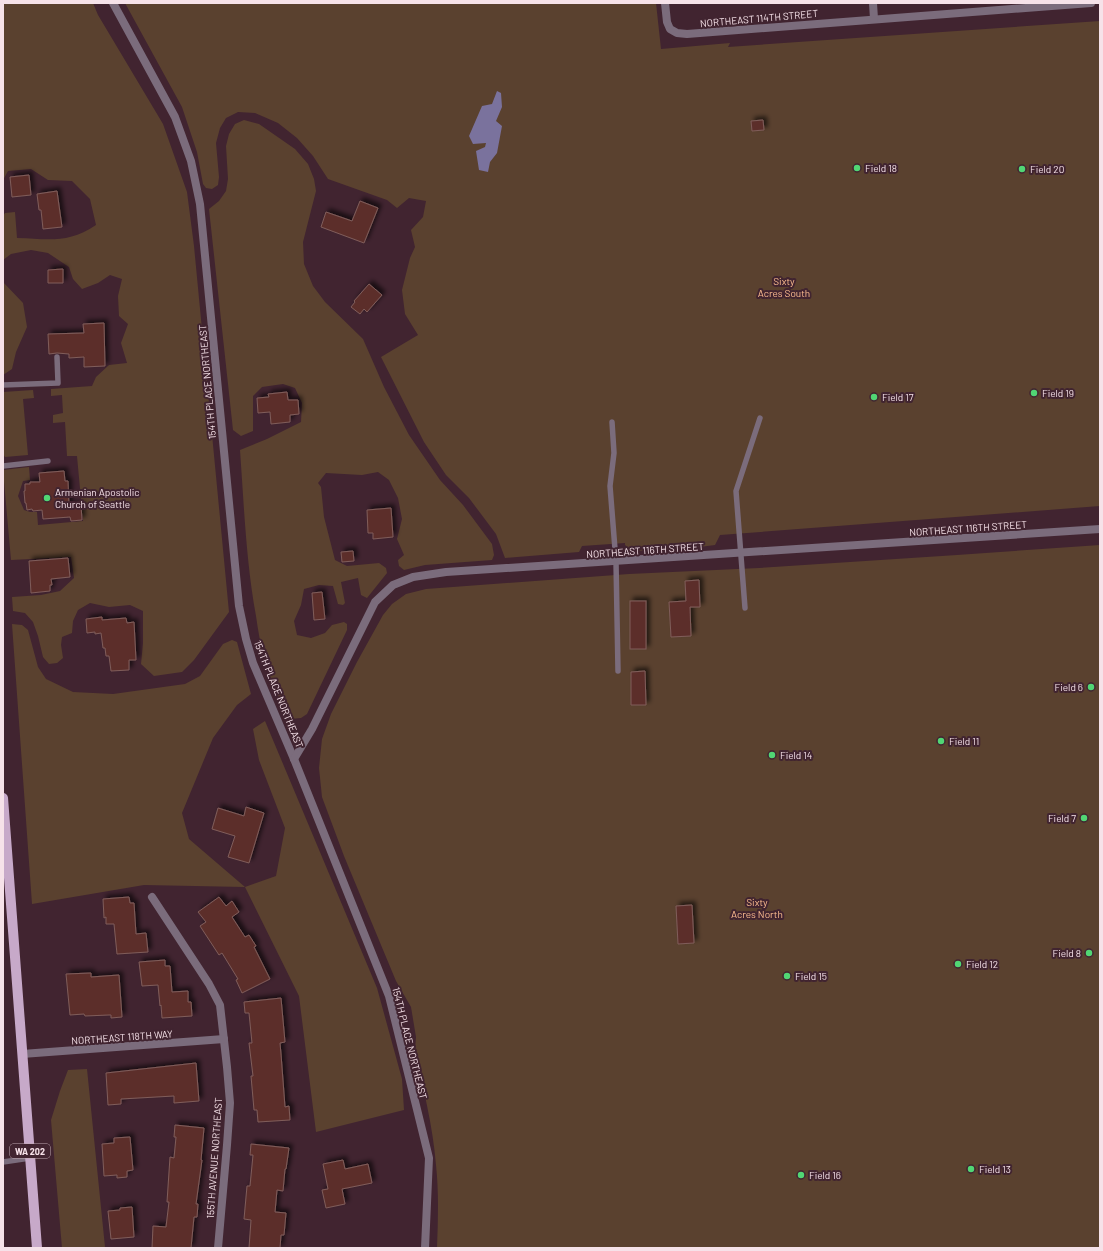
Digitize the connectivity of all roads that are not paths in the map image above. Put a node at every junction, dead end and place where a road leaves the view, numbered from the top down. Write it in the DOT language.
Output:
graph roads {
  1 [pos="113,3"];
  2 [pos="665,3"];
  3 [pos="873,3"];
  4 [pos="1091,3"];
  5 [pos="874,19"];
  6 [pos="57,357"];
  7 [pos="3,385"];
  8 [pos="760,418"];
  9 [pos="612,422"];
  10 [pos="48,461"];
  11 [pos="3,465"];
  12 [pos="1100,529"];
  13 [pos="740,554"];
  14 [pos="616,562"];
  15 [pos="745,608"];
  16 [pos="618,671"];
  17 [pos="294,759"];
  18 [pos="3,798"];
  19 [pos="152,897"];
  20 [pos="224,1039"];
  21 [pos="22,1054"];
  22 [pos="30,1158"];
  23 [pos="3,1162"];
  24 [pos="37,1248"];
  25 [pos="218,1248"];
  26 [pos="425,1248"];
  1 -- 17 [label="street, 154TH PLACE NORTHEAST"];
  2 -- 5 [label="street, NORTHEAST 114TH STREET"];
  3 -- 5 [label="street"];
  4 -- 5 [label="street, NORTHEAST 114TH STREET"];
  6 -- 7 [label="lane"];
  8 -- 13 [label="lane"];
  9 -- 14 [label="lane"];
  10 -- 11 [label="lane"];
  12 -- 13 [label="street, NORTHEAST 116TH STREET"];
  13 -- 14 [label="street, NORTHEAST 116TH STREET"];
  13 -- 15 [label="lane"];
  14 -- 16 [label="lane"];
  14 -- 17 [label="street, NORTHEAST 116TH STREET"];
  17 -- 26 [label="street, 154TH PLACE NORTHEAST"];
  18 -- 21 [label="main road, WA 202"];
  19 -- 20 [label="street, 155TH AVENUE NORTHEAST"];
  20 -- 21 [label="street, NORTHEAST 118TH WAY"];
  20 -- 25 [label="street, 155TH AVENUE NORTHEAST"];
  21 -- 22 [label="main road, WA 202"];
  22 -- 23 [label="lane"];
  22 -- 24 [label="main road, WA 202"];
}
